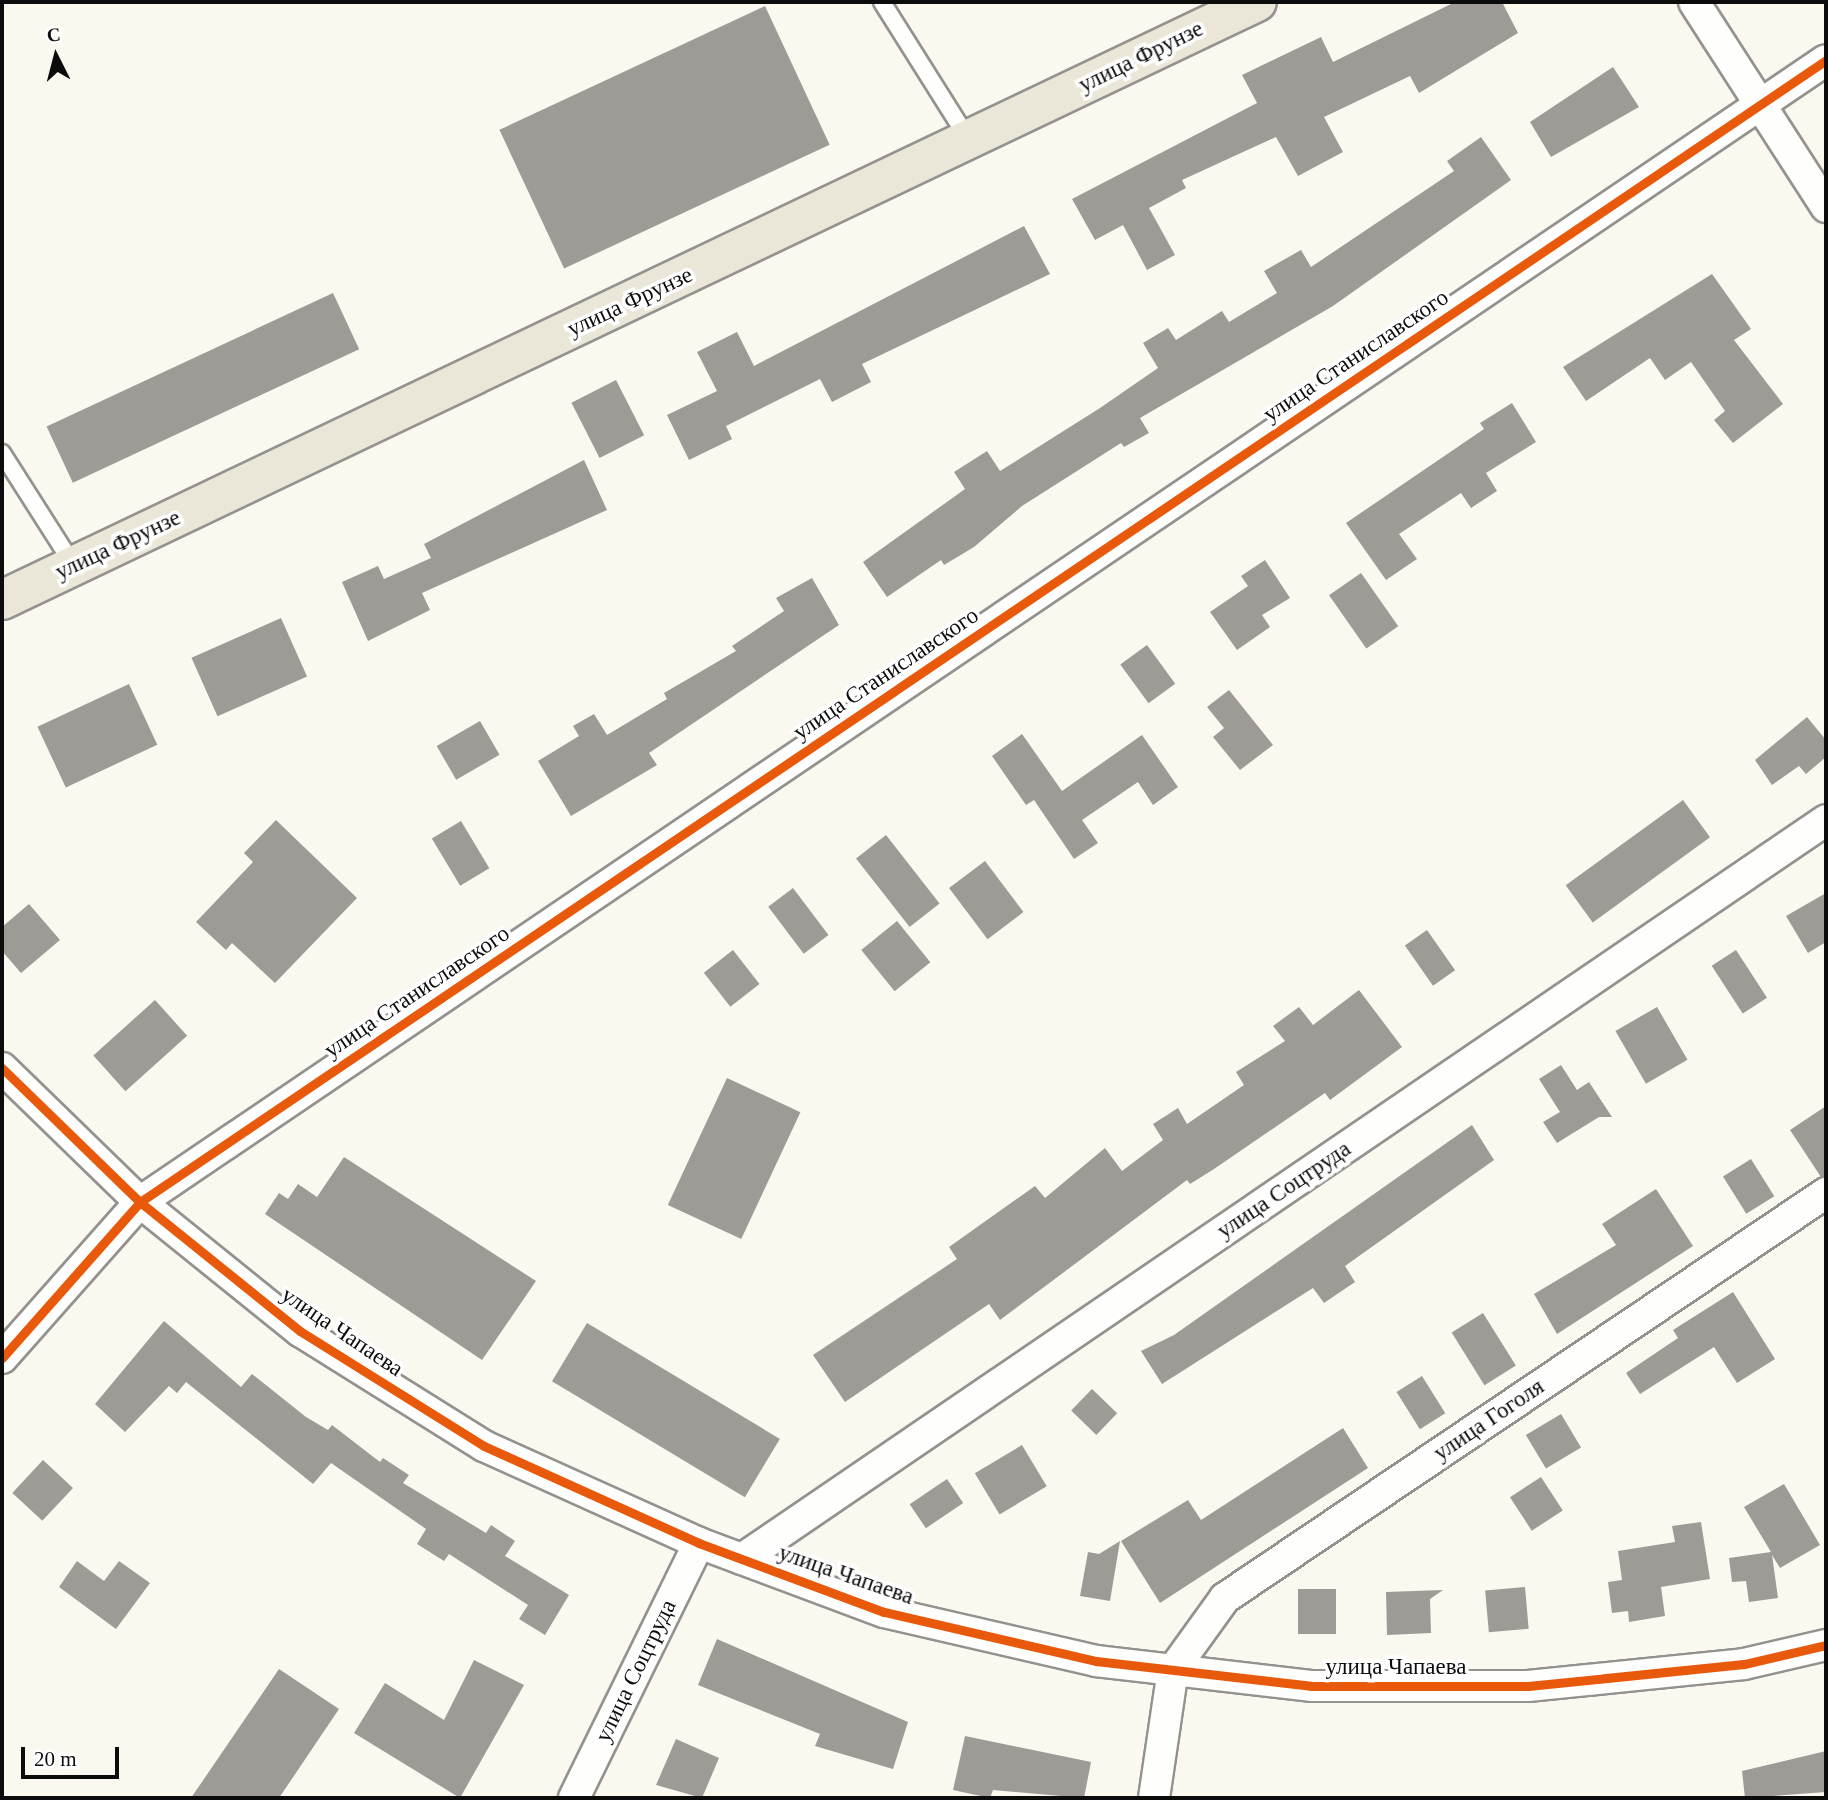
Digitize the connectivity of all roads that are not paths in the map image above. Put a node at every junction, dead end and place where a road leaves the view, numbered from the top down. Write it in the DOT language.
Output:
graph roads {
  1 [pos="882,2"];
  2 [pos="1257,2"];
  3 [pos="1694,2"];
  4 [pos="1826,60"];
  5 [pos="1759,106"];
  6 [pos="969,140"];
  7 [pos="1826,207"];
  8 [pos="2,453"];
  9 [pos="74,566"];
  10 [pos="2,600"];
  11 [pos="1826,820"];
  12 [pos="2,1068"];
  13 [pos="1826,1193"];
  14 [pos="140,1202"];
  15 [pos="2,1358"];
  16 [pos="699,1543"];
  17 [pos="742,1559"];
  18 [pos="1826,1645"];
  19 [pos="1173,1670"];
  20 [pos="574,1798"];
  21 [pos="1154,1798"];
  1 -- 6 [label="lane"];
  2 -- 6 [label="main road, улица Фрунзе"];
  3 -- 5 [label="street"];
  4 -- 5 [label="street, улица Станиславского"];
  5 -- 7 [label="street"];
  5 -- 14 [label="street, улица Станиславского"];
  6 -- 9 [label="main road, улица Фрунзе"];
  8 -- 9 [label="lane"];
  9 -- 10 [label="main road, улица Фрунзе"];
  11 -- 17 [label="street, улица Соцтруда"];
  12 -- 14 [label="street, улица Чапаева"];
  13 -- 19 [label="street, улица Гоголя"];
  14 -- 15 [label="street, улица Станиславского"];
  14 -- 16 [label="street, улица Чапаева"];
  16 -- 17 [label="street, улица Чапаева"];
  16 -- 20 [label="street, улица Соцтруда"];
  17 -- 19 [label="street, улица Чапаева"];
  18 -- 19 [label="street, улица Чапаева"];
  19 -- 21 [label="street"];
}
